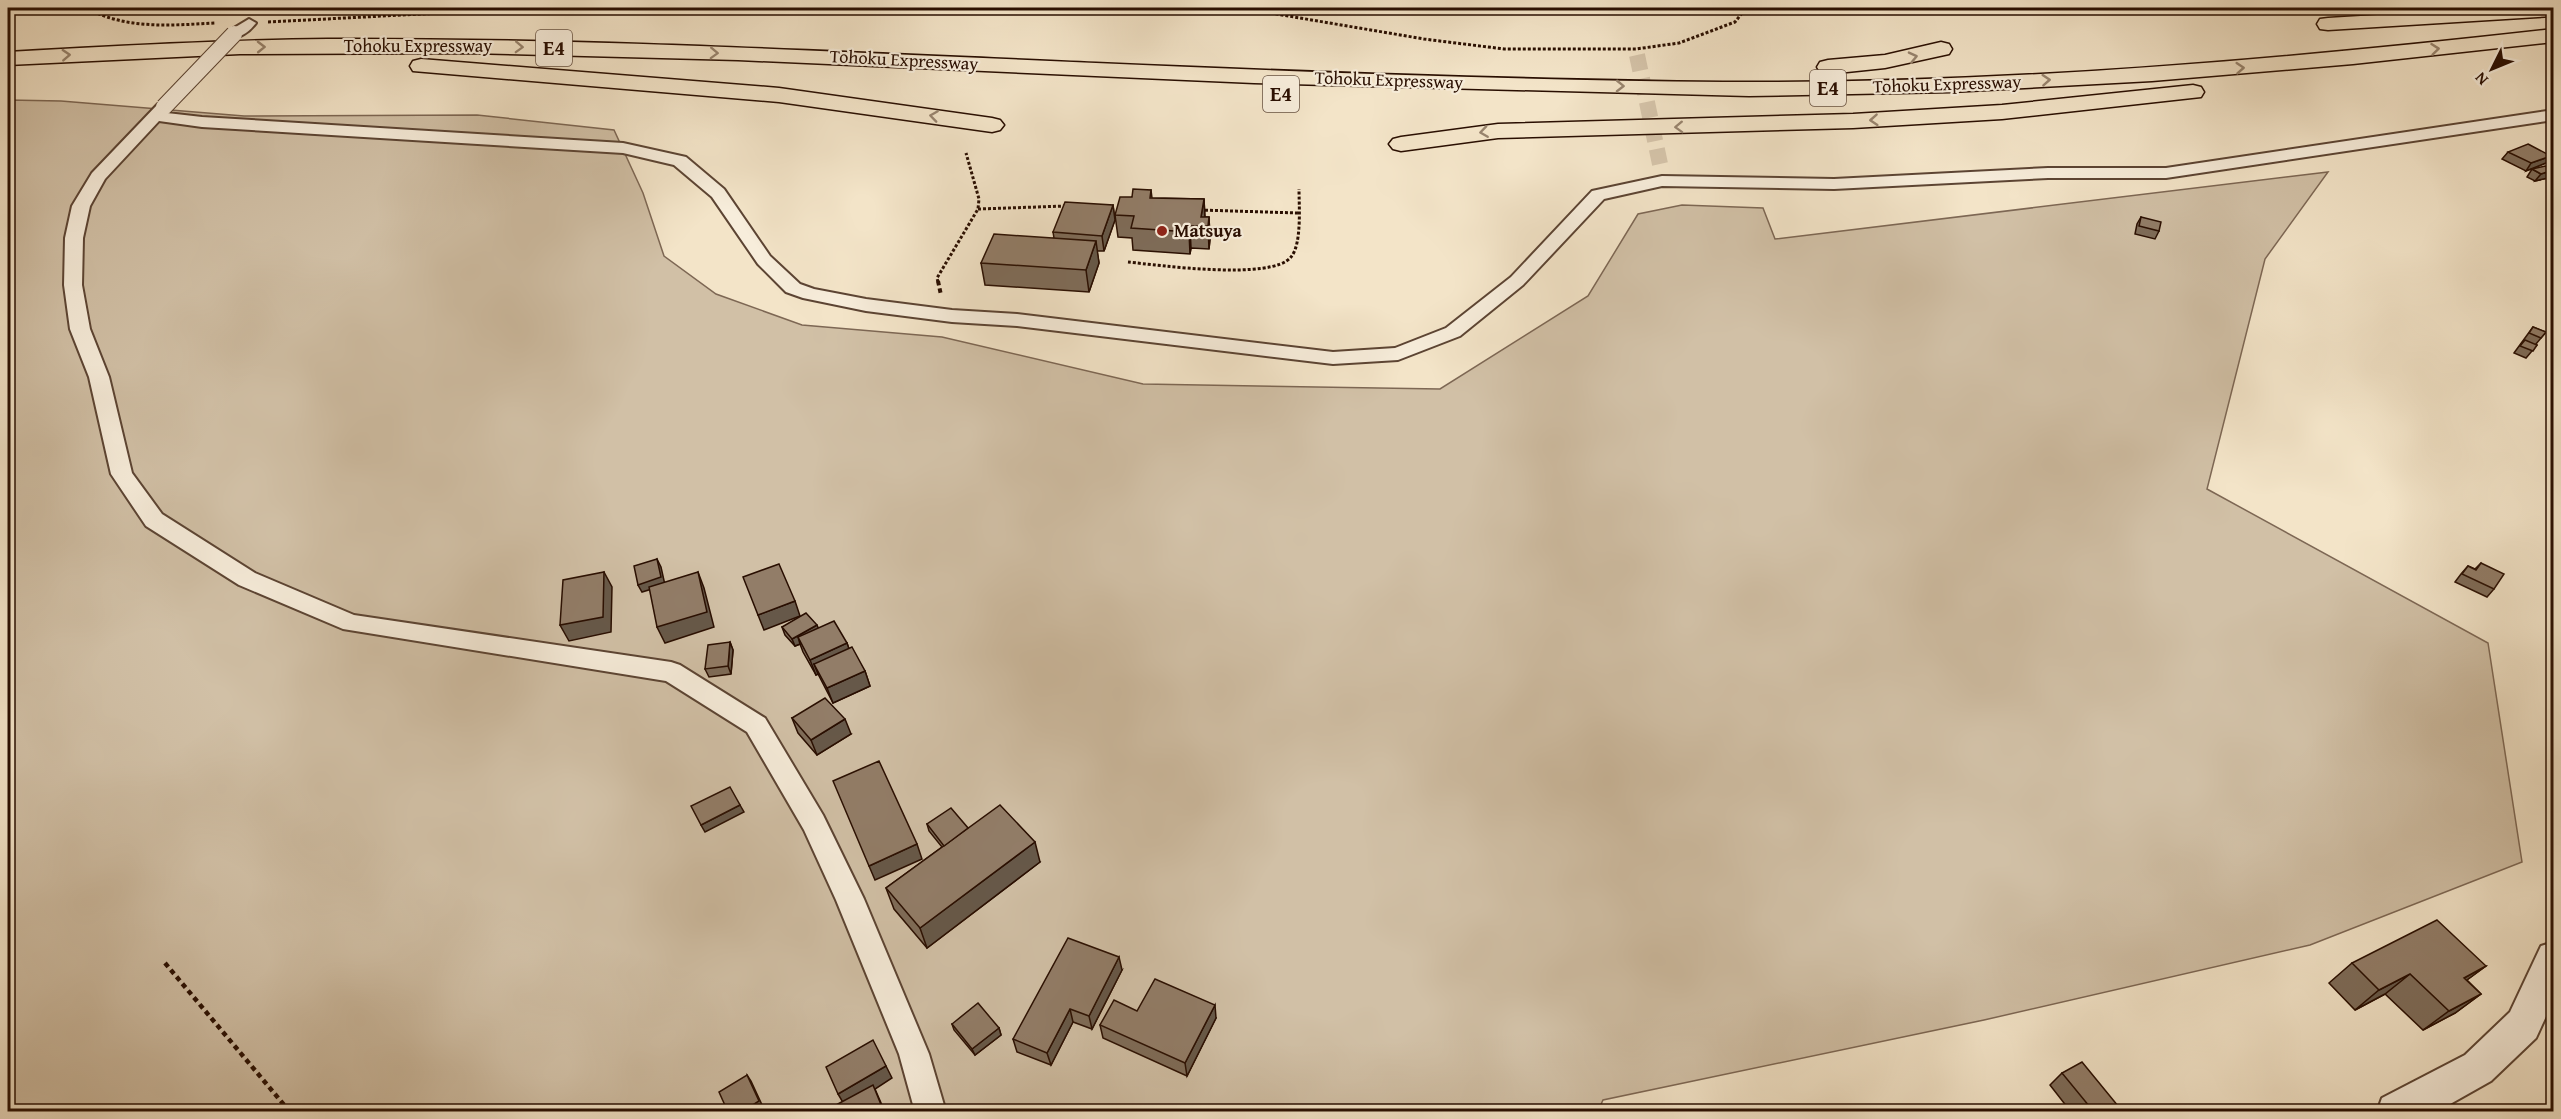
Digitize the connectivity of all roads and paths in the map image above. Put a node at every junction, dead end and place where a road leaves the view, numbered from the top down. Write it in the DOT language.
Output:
graph roads {
  1 [pos="101,8"];
  2 [pos="537,8"];
  3 [pos="1241,8"];
  4 [pos="1746,8"];
  5 [pos="2553,10"];
  6 [pos="249,23"];
  7 [pos="2328,24"];
  8 [pos="2553,35"];
  9 [pos="1941,49"];
  10 [pos="2553,55"];
  11 [pos="8,59"];
  12 [pos="360,62"];
  13 [pos="1100,70"];
  14 [pos="8,74"];
  15 [pos="2330,79"];
  16 [pos="160,111"];
  17 [pos="2553,115"];
  18 [pos="992,125"];
  19 [pos="1401,144"];
  20 [pos="966,153"];
  21 [pos="1299,189"];
  22 [pos="1067,206"];
  23 [pos="978,208"];
  24 [pos="1194,210"];
  25 [pos="1298,213"];
  26 [pos="1128,262"];
  27 [pos="949,315"];
  28 [pos="2553,958"];
  29 [pos="165,963"];
  30 [pos="290,1112"];
  31 [pos="931,1112"];
  32 [pos="2396,1112"];
  1 -- 6 [label="path"];
  2 -- 6 [label="path"];
  3 -- 4 [label="path"];
  5 -- 7 [label="highway"];
  6 -- 16 [label="street, bridge"];
  13 -- 8 [label="highway, Tohoku Expressway / E4, one-way"];
  13 -- 9 [label="highway, one-way"];
  10 -- 15 [label="highway, Tohoku Expressway / E4"];
  11 -- 13 [label="highway, Tohoku Expressway / E4, one-way"];
  12 -- 14 [label="highway, Tohoku Expressway / E4"];
  12 -- 15 [label="highway, Tohoku Expressway / E4"];
  18 -- 12 [label="highway, one-way"];
  15 -- 19 [label="highway, one-way"];
  16 -- 27 [label="street"];
  16 -- 31 [label="street"];
  17 -- 27 [label="street"];
  20 -- 23 [label="path"];
  21 -- 25 [label="path"];
  22 -- 23 [label="path"];
  23 -- 27 [label="path"];
  24 -- 25 [label="path"];
  25 -- 26 [label="path"];
  28 -- 32 [label="street"];
  29 -- 30 [label="path"];
}
